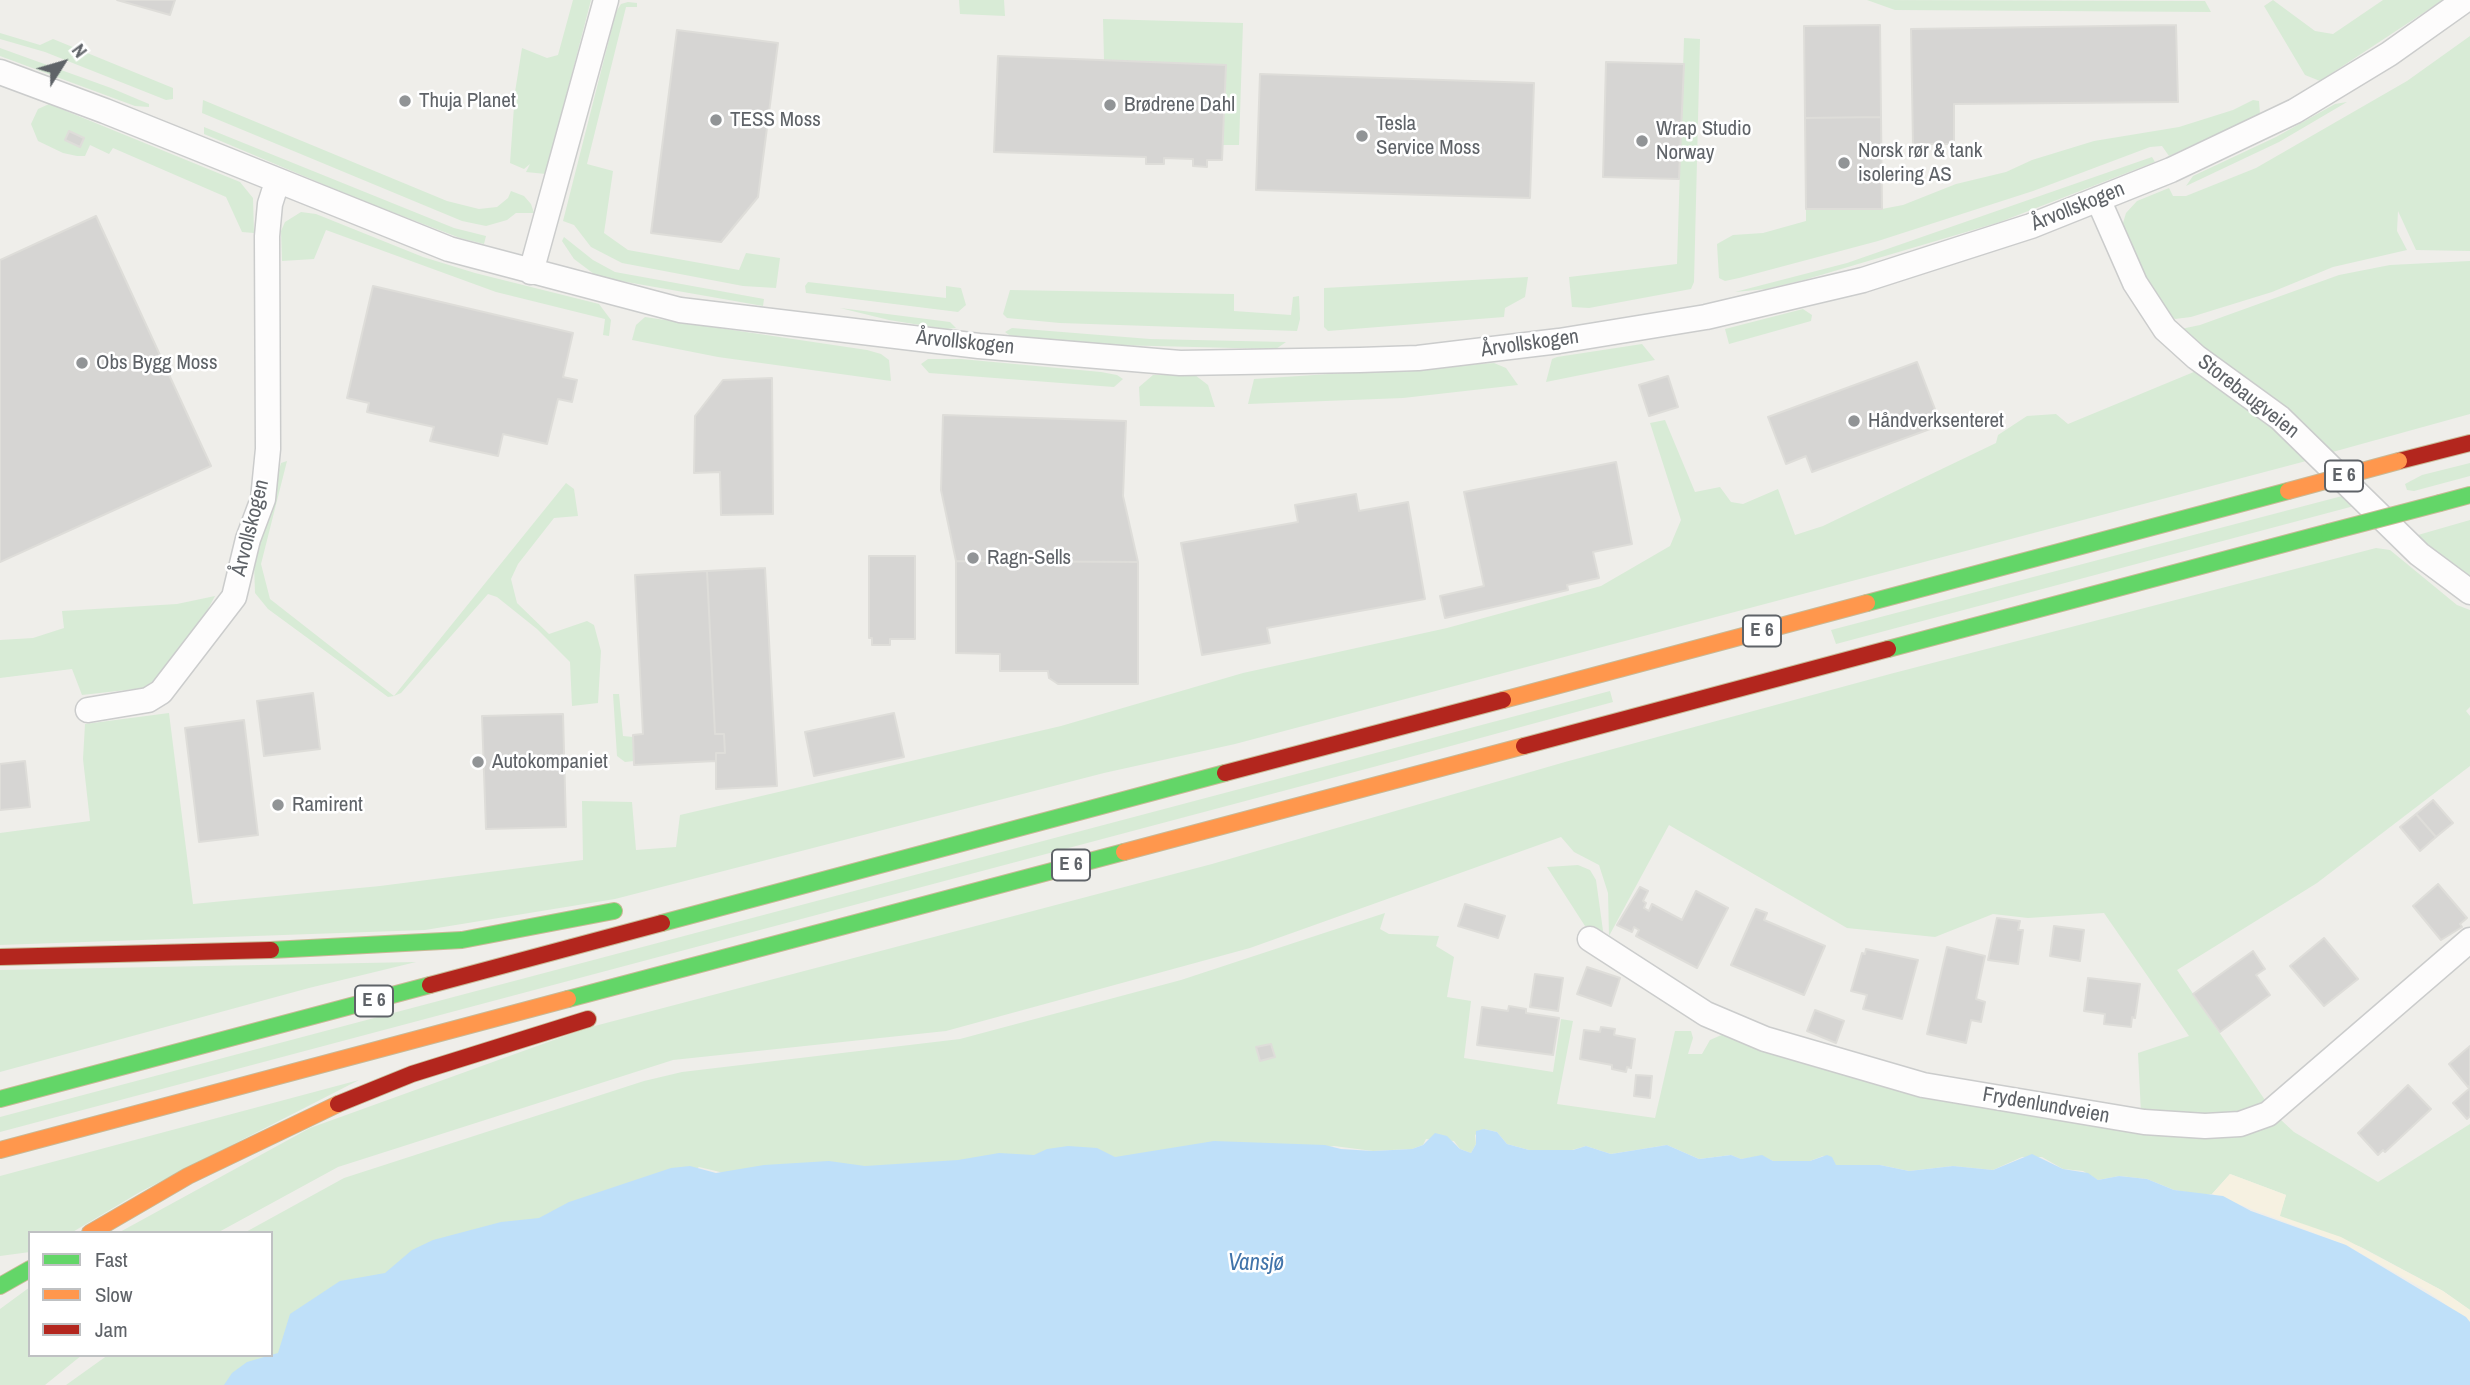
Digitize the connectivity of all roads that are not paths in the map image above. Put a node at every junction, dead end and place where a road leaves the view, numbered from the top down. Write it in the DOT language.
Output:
graph roads {
  1 [pos="606,0"];
  2 [pos="2465,0"];
  3 [pos="0,72"];
  4 [pos="277,181"];
  5 [pos="2098,199"];
  6 [pos="531,272"];
  7 [pos="2470,443"];
  8 [pos="2470,495"];
  9 [pos="2470,592"];
  10 [pos="88,710"];
  11 [pos="707,895"];
  12 [pos="747,901"];
  13 [pos="627,908"];
  14 [pos="1590,939"];
  15 [pos="2470,940"];
  16 [pos="0,957"];
  17 [pos="666,973"];
  18 [pos="625,1003"];
  19 [pos="603,1014"];
  20 [pos="0,1099"];
  21 [pos="0,1150"];
  22 [pos="93,1231"];
  23 [pos="28,1270"];
  24 [pos="0,1286"];
  1 -- 6 [label="street"];
  2 -- 5 [label="street, Årvollskogen"];
  3 -- 4 [label="street, Årvollskogen"];
  4 -- 6 [label="street, Årvollskogen"];
  4 -- 10 [label="street, Årvollskogen"];
  5 -- 6 [label="street, Årvollskogen"];
  5 -- 9 [label="street, Storebaugveien"];
  7 -- 12 [label="highway, E 6, bridge"];
  8 -- 17 [label="highway, E 6, bridge"];
  11 -- 12 [label="highway, E 6"];
  12 -- 20 [label="highway, E 6"];
  13 -- 16 [label="highway"];
  14 -- 15 [label="street, Frydenlundveien"];
  17 -- 18 [label="highway, E 6"];
  17 -- 21 [label="highway, E 6"];
  19 -- 22 [label="highway"];
  23 -- 24 [label="highway"];
}
